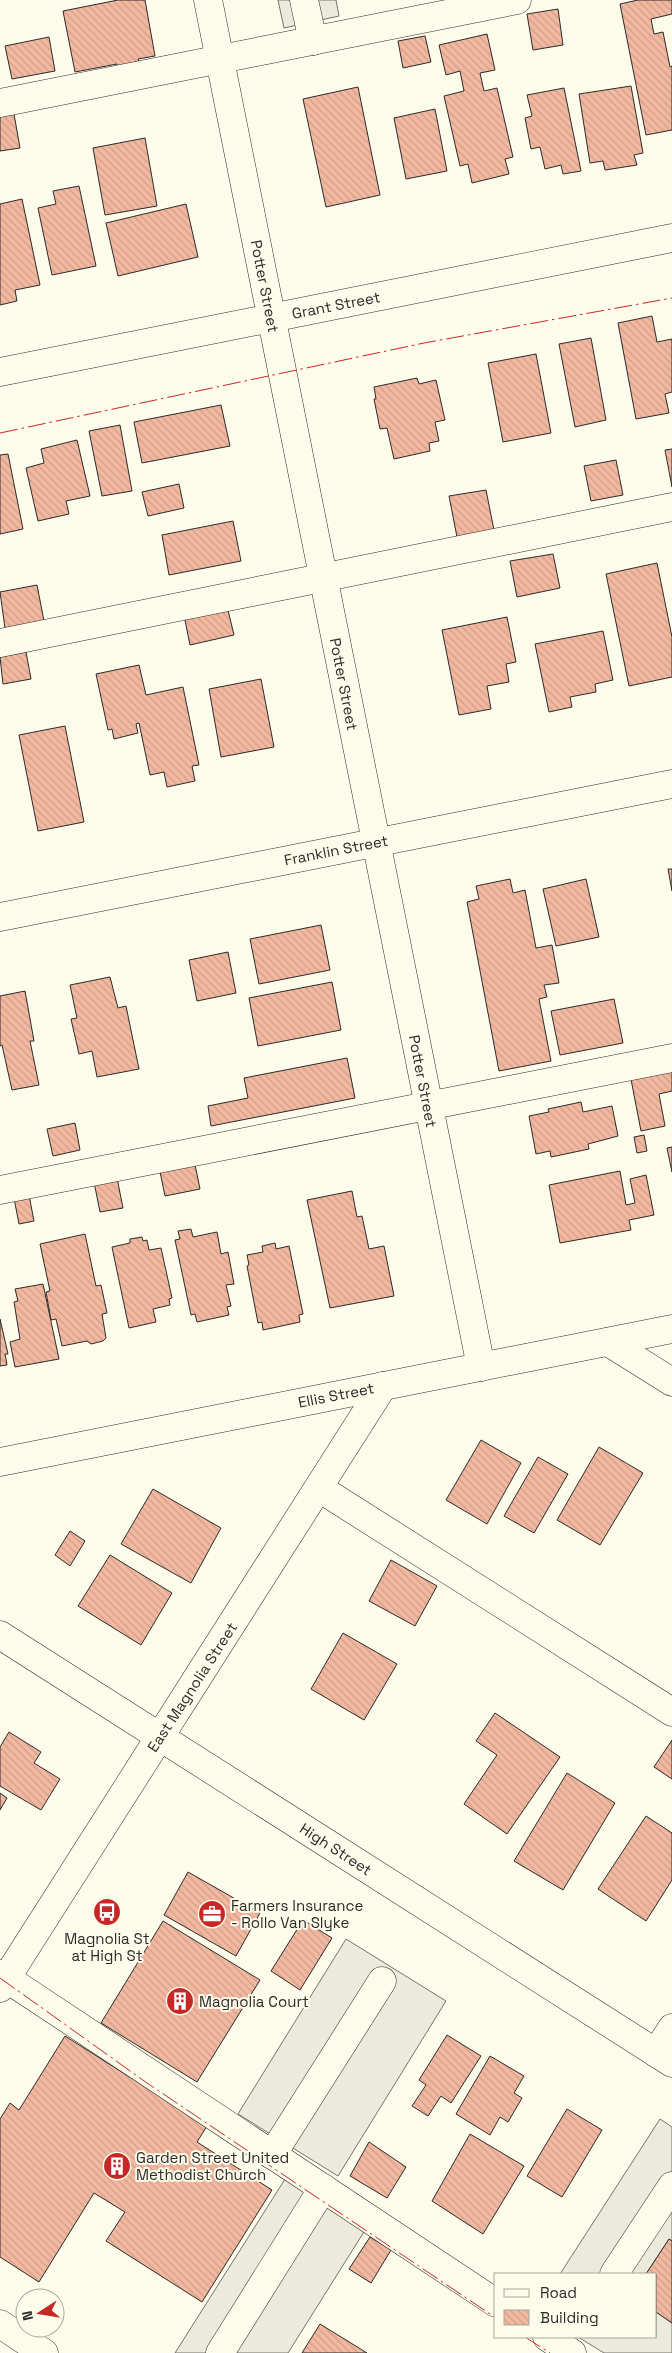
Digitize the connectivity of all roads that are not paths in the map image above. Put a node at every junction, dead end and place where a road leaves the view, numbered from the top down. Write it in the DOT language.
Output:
graph roads {
  1 [pos="208,0"];
  2 [pos="304,0"];
  3 [pos="517,0"];
  4 [pos="313,41"];
  5 [pos="219,59"];
  6 [pos="0,103"];
  7 [pos="672,238"];
  8 [pos="271,318"];
  9 [pos="0,372"];
  10 [pos="672,507"];
  11 [pos="323,578"];
  12 [pos="0,643"];
  13 [pos="672,784"];
  14 [pos="376,842"];
  15 [pos="0,917"];
  16 [pos="672,1058"];
  17 [pos="428,1106"];
  18 [pos="0,1190"];
  19 [pos="672,1329"];
  20 [pos="608,1342"];
  21 [pos="480,1367"];
  22 [pos="672,1382"];
  23 [pos="383,1386"];
  24 [pos="0,1462"];
  25 [pos="319,1488"];
  26 [pos="0,1635"];
  27 [pos="672,1712"];
  28 [pos="160,1737"];
  29 [pos="2,1980"];
  30 [pos="382,1981"];
  31 [pos="672,2028"];
  32 [pos="664,2058"];
  33 [pos="272,2155"];
  34 [pos="672,2186"];
  35 [pos="323,2188"];
  36 [pos="615,2273"];
  37 [pos="494,2302"];
  38 [pos="0,2324"];
  39 [pos="44,2353"];
  40 [pos="220,2353"];
  1 -- 5 [label="street, Potter Street"];
  2 -- 4 [label="street"];
  3 -- 4 [label="street"];
  4 -- 5 [label="street"];
  5 -- 6 [label="street"];
  5 -- 8 [label="street, Potter Street"];
  7 -- 8 [label="street, Grant Street"];
  8 -- 9 [label="street, Grant Street"];
  8 -- 11 [label="street, Potter Street"];
  10 -- 11 [label="street"];
  11 -- 12 [label="street"];
  11 -- 14 [label="street, Potter Street"];
  13 -- 14 [label="street, Franklin Street"];
  14 -- 15 [label="street, Franklin Street"];
  14 -- 17 [label="street, Potter Street"];
  16 -- 17 [label="street"];
  17 -- 18 [label="street"];
  17 -- 21 [label="street, Potter Street"];
  19 -- 20 [label="street, Ellis Street"];
  20 -- 21 [label="street, Ellis Street"];
  20 -- 22 [label="street"];
  21 -- 23 [label="street, Ellis Street"];
  23 -- 24 [label="street, Ellis Street"];
  23 -- 25 [label="street, East Magnolia Street"];
  25 -- 27 [label="street"];
  25 -- 28 [label="street, East Magnolia Street"];
  26 -- 28 [label="street, High Street"];
  28 -- 29 [label="street, East Magnolia Street"];
  28 -- 32 [label="street, High Street"];
  29 -- 33 [label="street"];
  30 -- 33 [label="street"];
  31 -- 32 [label="street"];
  33 -- 35 [label="street"];
  34 -- 36 [label="street"];
  35 -- 37 [label="street"];
  35 -- 40 [label="street"];
  38 -- 39 [label="street"];
}
